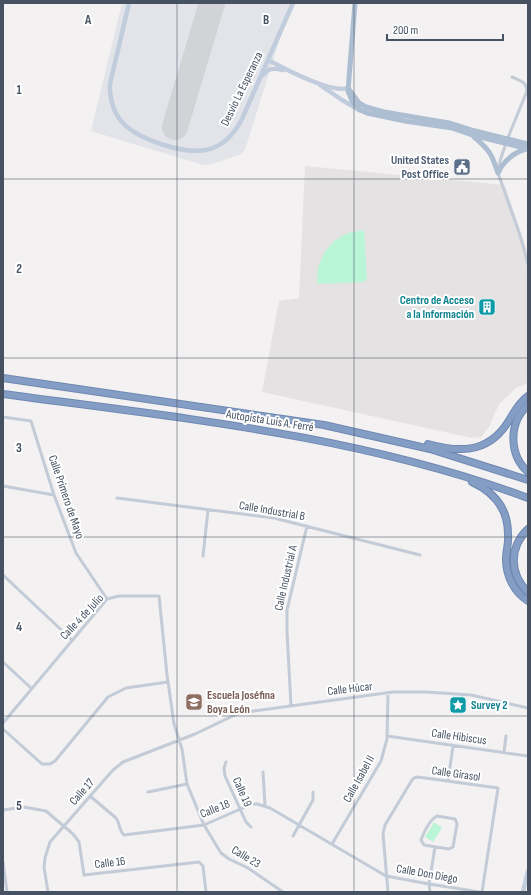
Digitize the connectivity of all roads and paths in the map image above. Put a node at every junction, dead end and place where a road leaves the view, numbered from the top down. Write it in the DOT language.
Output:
graph roads {
  1 [pos="129,3"];
  2 [pos="293,3"];
  3 [pos="355,3"];
  4 [pos="268,60"];
  5 [pos="288,71"];
  6 [pos="512,77"];
  7 [pos="258,81"];
  8 [pos="317,83"];
  9 [pos="348,88"];
  10 [pos="360,110"];
  11 [pos="472,135"];
  12 [pos="506,142"];
  13 [pos="527,147"];
  14 [pos="498,173"];
  15 [pos="528,264"];
  16 [pos="3,378"];
  17 [pos="3,394"];
  18 [pos="528,396"];
  19 [pos="528,405"];
  20 [pos="3,417"];
  21 [pos="400,441"];
  22 [pos="424,464"];
  23 [pos="528,472"];
  24 [pos="528,480"];
  25 [pos="3,486"];
  26 [pos="54,495"];
  27 [pos="117,498"];
  28 [pos="528,498"];
  29 [pos="208,510"];
  30 [pos="307,526"];
  31 [pos="528,529"];
  32 [pos="420,555"];
  33 [pos="203,556"];
  34 [pos="3,575"];
  35 [pos="528,592"];
  36 [pos="107,599"];
  37 [pos="528,601"];
  38 [pos="72,640"];
  39 [pos="3,662"];
  40 [pos="168,682"];
  41 [pos="31,688"];
  42 [pos="388,693"];
  43 [pos="291,706"];
  44 [pos="528,708"];
  45 [pos="3,723"];
  46 [pos="3,729"];
  47 [pos="387,736"];
  48 [pos="506,736"];
  49 [pos="179,740"];
  50 [pos="453,746"];
  51 [pos="504,752"];
  52 [pos="528,756"];
  53 [pos="226,762"];
  54 [pos="263,772"];
  55 [pos="448,781"];
  56 [pos="187,784"];
  57 [pos="148,792"];
  58 [pos="313,792"];
  59 [pos="90,796"];
  60 [pos="265,806"];
  61 [pos="240,809"];
  62 [pos="3,810"];
  63 [pos="204,825"];
  64 [pos="299,825"];
  65 [pos="63,826"];
  66 [pos="251,827"];
  67 [pos="293,836"];
  68 [pos="332,844"];
  69 [pos="435,847"];
  70 [pos="3,862"];
  71 [pos="528,871"];
  72 [pos="386,876"];
  73 [pos="429,884"];
  74 [pos="7,892"];
  75 [pos="48,892"];
  76 [pos="206,892"];
  77 [pos="283,892"];
  78 [pos="388,892"];
  79 [pos="430,892"];
  80 [pos="481,892"];
  81 [pos="523,892"];
  1 -- 7 [label="main road, Desvío La Esperanza"];
  2 -- 4 [label="main road, Desvío La Esperanza"];
  3 -- 9 [label="main road"];
  4 -- 5 [label="main road"];
  4 -- 7 [label="main road, Desvío La Esperanza"];
  5 -- 7 [label="main road"];
  5 -- 8 [label="main road"];
  6 -- 12 [label="street"];
  8 -- 9 [label="main road"];
  8 -- 10 [label="main road"];
  9 -- 10 [label="main road"];
  9 -- 12 [label="main road"];
  10 -- 11 [label="main road"];
  11 -- 12 [label="main road"];
  11 -- 14 [label="main road"];
  12 -- 13 [label="main road"];
  12 -- 14 [label="street"];
  13 -- 14 [label="main road"];
  14 -- 15 [label="street"];
  16 -- 21 [label="highway, Autopista Luis A. Ferré"];
  17 -- 22 [label="highway, Autopista Luis A. Ferré"];
  18 -- 21 [label="highway"];
  19 -- 23 [label="highway"];
  20 -- 26 [label="street, Calle Primero de Mayo"];
  21 -- 24 [label="highway, Autopista Luis A. Ferré"];
  22 -- 28 [label="highway, Autopista Luis A. Ferré"];
  22 -- 37 [label="highway"];
  25 -- 26 [label="street"];
  26 -- 36 [label="street, Calle Primero de Mayo"];
  27 -- 29 [label="street, Calle Industrial B"];
  29 -- 30 [label="street, Calle Industrial B"];
  29 -- 33 [label="street"];
  30 -- 32 [label="street, Calle Industrial B"];
  30 -- 43 [label="street, Calle Industrial A"];
  31 -- 35 [label="highway"];
  34 -- 38 [label="street"];
  36 -- 38 [label="street, Calle 4 de Julio"];
  36 -- 40 [label="street, Calle 4 de Julio"];
  38 -- 41 [label="street, Calle 4 de Julio"];
  39 -- 41 [label="street"];
  40 -- 46 [label="street"];
  40 -- 49 [label="street, Calle 4 de Julio"];
  41 -- 45 [label="street, Calle 4 de Julio"];
  42 -- 43 [label="street, Calle Húcar"];
  42 -- 44 [label="street, Calle Húcar"];
  42 -- 47 [label="street, Calle Isabel II"];
  43 -- 49 [label="street, Calle Húcar"];
  47 -- 50 [label="street, Calle Hibiscus"];
  47 -- 68 [label="street, Calle Isabel II"];
  48 -- 51 [label="street"];
  49 -- 56 [label="street, Calle 23"];
  49 -- 59 [label="street, Calle 17"];
  50 -- 51 [label="street, Calle Hibiscus"];
  50 -- 55 [label="street"];
  51 -- 52 [label="street, Calle Hibiscus"];
  53 -- 61 [label="street, Calle 19"];
  54 -- 60 [label="street"];
  55 -- 72 [label="street, Calle Girasol"];
  55 -- 80 [label="street, Calle Girasol"];
  56 -- 57 [label="street"];
  56 -- 63 [label="street, Calle 23"];
  58 -- 64 [label="street"];
  59 -- 63 [label="street, Calle 18"];
  59 -- 65 [label="street, Calle 17"];
  60 -- 61 [label="street, Calle 18"];
  60 -- 64 [label="street"];
  61 -- 63 [label="street, Calle 18"];
  61 -- 66 [label="street, Calle 19"];
  62 -- 65 [label="street"];
  63 -- 77 [label="street, Calle 23"];
  64 -- 67 [label="street"];
  64 -- 68 [label="street"];
  65 -- 75 [label="street, Calle 17"];
  65 -- 76 [label="street, Calle 16"];
  68 -- 72 [label="street, Calle Don Diego"];
  69 -- 69 [label="street"];
  69 -- 73 [label="street"];
  70 -- 74 [label="street"];
  71 -- 81 [label="main road"];
  72 -- 73 [label="street, Calle Don Diego"];
  72 -- 78 [label="street"];
  73 -- 79 [label="street"];
  73 -- 80 [label="street, Calle Don Diego"];
}
